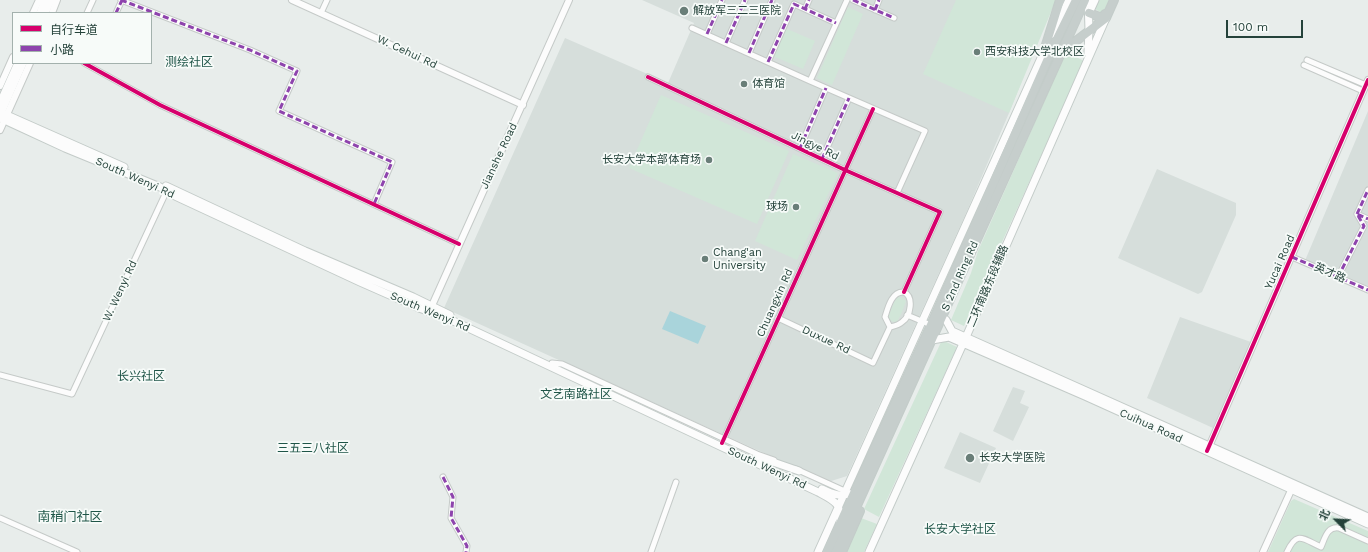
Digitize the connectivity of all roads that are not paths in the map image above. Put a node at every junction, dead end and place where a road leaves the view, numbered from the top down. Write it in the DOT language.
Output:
graph roads {
  1 [pos="39,0"];
  2 [pos="45,0"];
  3 [pos="51,0"];
  4 [pos="58,0"];
  5 [pos="93,0"];
  6 [pos="122,0"];
  7 [pos="292,0"];
  8 [pos="327,0"];
  9 [pos="569,0"];
  10 [pos="722,0"];
  11 [pos="745,0"];
  12 [pos="772,0"];
  13 [pos="809,0"];
  14 [pos="847,0"];
  15 [pos="853,0"];
  16 [pos="879,0"];
  17 [pos="1060,0"];
  18 [pos="1069,0"];
  19 [pos="1076,0"];
  20 [pos="1087,0"];
  21 [pos="1095,0"];
  22 [pos="1113,0"];
  23 [pos="861,2"];
  24 [pos="805,9"];
  25 [pos="875,10"];
  26 [pos="33,12"];
  27 [pos="40,12"];
  28 [pos="51,12"];
  29 [pos="88,12"];
  30 [pos="116,12"];
  31 [pos="321,13"];
  32 [pos="1089,13"];
  33 [pos="894,18"];
  34 [pos="1106,18"];
  35 [pos="836,23"];
  36 [pos="692,28"];
  37 [pos="1089,30"];
  38 [pos="707,34"];
  39 [pos="726,43"];
  40 [pos="1044,51"];
  41 [pos="749,53"];
  42 [pos="1061,53"];
  43 [pos="12,59"];
  44 [pos="1307,60"];
  45 [pos="768,62"];
  46 [pos="1086,63"];
  47 [pos="18,64"];
  48 [pos="23,64"];
  49 [pos="29,64"];
  50 [pos="93,65"];
  51 [pos="1304,65"];
  52 [pos="648,77"];
  53 [pos="810,81"];
  54 [pos="1366,85"];
  55 [pos="0,86"];
  56 [pos="826,88"];
  57 [pos="849,98"];
  58 [pos="0,103"];
  59 [pos="523,105"];
  60 [pos="873,109"];
  61 [pos="2,115"];
  62 [pos="0,130"];
  63 [pos="800,148"];
  64 [pos="822,159"];
  65 [pos="845,170"];
  66 [pos="167,189"];
  67 [pos="1368,190"];
  68 [pos="897,193"];
  69 [pos="374,204"];
  70 [pos="1357,214"];
  71 [pos="1368,219"];
  72 [pos="459,244"];
  73 [pos="971,252"];
  74 [pos="1292,257"];
  75 [pos="1338,277"];
  76 [pos="1368,290"];
  77 [pos="904,292"];
  78 [pos="430,309"];
  79 [pos="907,315"];
  80 [pos="778,318"];
  81 [pos="946,320"];
  82 [pos="922,321"];
  83 [pos="931,325"];
  84 [pos="890,327"];
  85 [pos="935,340"];
  86 [pos="964,340"];
  87 [pos="0,375"];
  88 [pos="723,441"];
  89 [pos="1208,449"];
  90 [pos="756,459"];
  91 [pos="798,471"];
  92 [pos="443,477"];
  93 [pos="676,482"];
  94 [pos="1292,487"];
  95 [pos="848,494"];
  96 [pos="839,507"];
  97 [pos="1368,517"];
  98 [pos="0,518"];
  99 [pos="840,524"];
  100 [pos="1368,524"];
  101 [pos="1368,541"];
  102 [pos="77,552"];
  103 [pos="466,552"];
  104 [pos="651,552"];
  105 [pos="818,552"];
  106 [pos="827,552"];
  107 [pos="836,552"];
  108 [pos="842,552"];
  109 [pos="868,552"];
  110 [pos="1263,552"];
  111 [pos="1287,552"];
  1 -- 26 [label="street"];
  2 -- 27 [label="main road"];
  3 -- 28 [label="main road"];
  4 -- 28 [label="street"];
  5 -- 29 [label="street"];
  6 -- 30 [label="street"];
  6 -- 69 [label="street"];
  7 -- 31 [label="street, W. Cehui Rd"];
  8 -- 31 [label="street"];
  9 -- 59 [label="street, Jianshe Road"];
  10 -- 38 [label="street"];
  11 -- 39 [label="street"];
  12 -- 41 [label="street"];
  13 -- 24 [label="street"];
  14 -- 35 [label="street"];
  15 -- 23 [label="street"];
  16 -- 25 [label="street"];
  17 -- 40 [label="highway"];
  18 -- 40 [label="main road"];
  19 -- 83 [label="highway, S 2nd Ring Rd"];
  20 -- 32 [label="main road"];
  20 -- 42 [label="highway, S 2nd Ring Rd"];
  21 -- 32 [label="main road"];
  22 -- 32 [label="highway"];
  22 -- 34 [label="highway"];
  23 -- 25 [label="street"];
  24 -- 35 [label="street"];
  24 -- 45 [label="street"];
  25 -- 33 [label="street"];
  31 -- 59 [label="street, W. Cehui Rd"];
  32 -- 37 [label="main road"];
  34 -- 37 [label="highway"];
  34 -- 46 [label="main road, 二环南路东段辅路"];
  35 -- 53 [label="street"];
  36 -- 38 [label="street"];
  37 -- 42 [label="highway"];
  37 -- 46 [label="main road"];
  38 -- 39 [label="street"];
  39 -- 41 [label="street"];
  40 -- 82 [label="main road"];
  41 -- 45 [label="street"];
  42 -- 73 [label="highway, S 2nd Ring Rd"];
  43 -- 55 [label="street"];
  44 -- 54 [label="street"];
  45 -- 53 [label="street"];
  46 -- 86 [label="main road, 二环南路东段辅路"];
  47 -- 58 [label="main road"];
  48 -- 61 [label="main road"];
  49 -- 61 [label="street"];
  50 -- 69 [label="street"];
  51 -- 54 [label="street"];
  52 -- 63 [label="street, Jingye Rd"];
  53 -- 56 [label="street"];
  54 -- 74 [label="street, Yucai Road"];
  56 -- 57 [label="street"];
  56 -- 63 [label="street"];
  57 -- 60 [label="street"];
  57 -- 64 [label="street"];
  59 -- 72 [label="street, Jianshe Road"];
  60 -- 65 [label="street, Chuangxin Rd"];
  60 -- 68 [label="street"];
  61 -- 62 [label="street"];
  61 -- 66 [label="main road, South Wenyi Rd"];
  63 -- 64 [label="street, Jingye Rd"];
  64 -- 65 [label="street, Jingye Rd"];
  65 -- 68 [label="street, Jingye Rd"];
  65 -- 80 [label="street, Chuangxin Rd"];
  66 -- 78 [label="main road, South Wenyi Rd"];
  66 -- 87 [label="street, W. Wenyi Rd"];
  67 -- 70 [label="street"];
  68 -- 77 [label="street, Jingye Rd"];
  69 -- 72 [label="street"];
  70 -- 71 [label="street"];
  70 -- 75 [label="street"];
  72 -- 78 [label="street, Jianshe Road"];
  73 -- 81 [label="highway"];
  73 -- 85 [label="highway, S 2nd Ring Rd"];
  74 -- 75 [label="street, 英才路"];
  74 -- 89 [label="street, Yucai Road"];
  75 -- 76 [label="street, 英才路"];
  77 -- 79 [label="street"];
  77 -- 84 [label="street, Jingye Rd"];
  78 -- 88 [label="main road, South Wenyi Rd"];
  78 -- 96 [label="main road, South Wenyi Rd"];
  79 -- 82 [label="street"];
  79 -- 84 [label="street"];
  80 -- 84 [label="street, Duxue Rd"];
  80 -- 88 [label="street, Chuangxin Rd"];
  81 -- 85 [label="highway"];
  81 -- 86 [label="main road, Cuihua Road"];
  82 -- 83 [label="street"];
  82 -- 95 [label="main road"];
  83 -- 95 [label="highway, S 2nd Ring Rd"];
  85 -- 86 [label="main road, Cuihua Road"];
  85 -- 107 [label="highway, S 2nd Ring Rd"];
  85 -- 108 [label="highway"];
  86 -- 89 [label="main road, Cuihua Road"];
  86 -- 109 [label="main road, 二环南路东段辅路"];
  88 -- 90 [label="main road, South Wenyi Rd"];
  88 -- 91 [label="street"];
  89 -- 94 [label="main road, Cuihua Road"];
  90 -- 91 [label="main road"];
  90 -- 95 [label="main road, South Wenyi Rd"];
  91 -- 95 [label="street"];
  92 -- 103 [label="street"];
  93 -- 104 [label="street"];
  94 -- 97 [label="main road, Cuihua Road"];
  94 -- 100 [label="main road, Cuihua Road"];
  94 -- 110 [label="street"];
  95 -- 96 [label="main road"];
  95 -- 99 [label="highway, S 2nd Ring Rd"];
  96 -- 99 [label="main road"];
  96 -- 105 [label="main road"];
  98 -- 102 [label="street"];
  99 -- 106 [label="highway, S 2nd Ring Rd"];
  101 -- 111 [label="street"];
}
